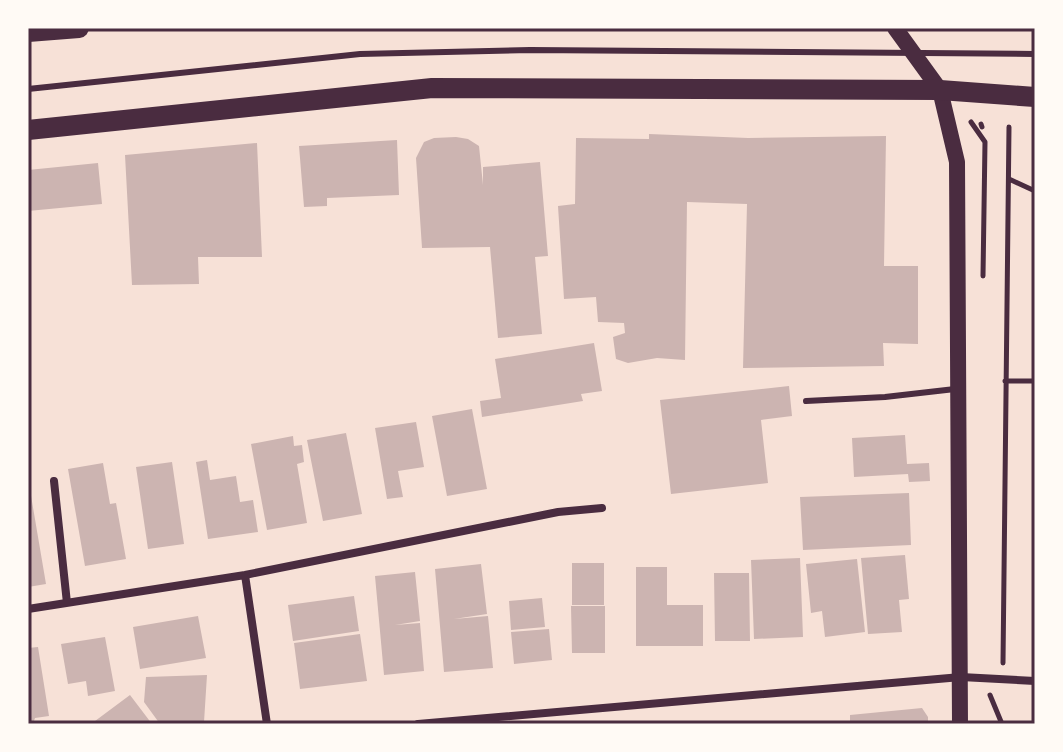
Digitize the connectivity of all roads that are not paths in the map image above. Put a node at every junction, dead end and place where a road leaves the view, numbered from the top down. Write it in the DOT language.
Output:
graph roads {
  1 [pos="79,28"];
  2 [pos="895,28"];
  3 [pos="28,32"];
  4 [pos="913,52"];
  5 [pos="1035,54"];
  6 [pos="28,89"];
  7 [pos="940,90"];
  8 [pos="1035,97"];
  9 [pos="28,130"];
  10 [pos="958,388"];
  11 [pos="806,401"];
  12 [pos="54,481"];
  13 [pos="602,508"];
  14 [pos="245,575"];
  15 [pos="67,603"];
  16 [pos="28,609"];
  17 [pos="961,677"];
  18 [pos="1035,681"];
  19 [pos="267,724"];
  20 [pos="418,724"];
  21 [pos="960,724"];
  1 -- 3 [label="main road"];
  2 -- 4 [label="main road"];
  4 -- 5 [label="lane"];
  4 -- 6 [label="lane"];
  4 -- 7 [label="main road"];
  7 -- 8 [label="main road"];
  7 -- 9 [label="main road"];
  7 -- 10 [label="main road"];
  10 -- 11 [label="lane"];
  10 -- 17 [label="main road"];
  12 -- 15 [label="street"];
  13 -- 14 [label="street"];
  14 -- 15 [label="street"];
  14 -- 19 [label="street"];
  15 -- 16 [label="street"];
  17 -- 18 [label="street"];
  17 -- 20 [label="street"];
  17 -- 21 [label="main road"];
}
